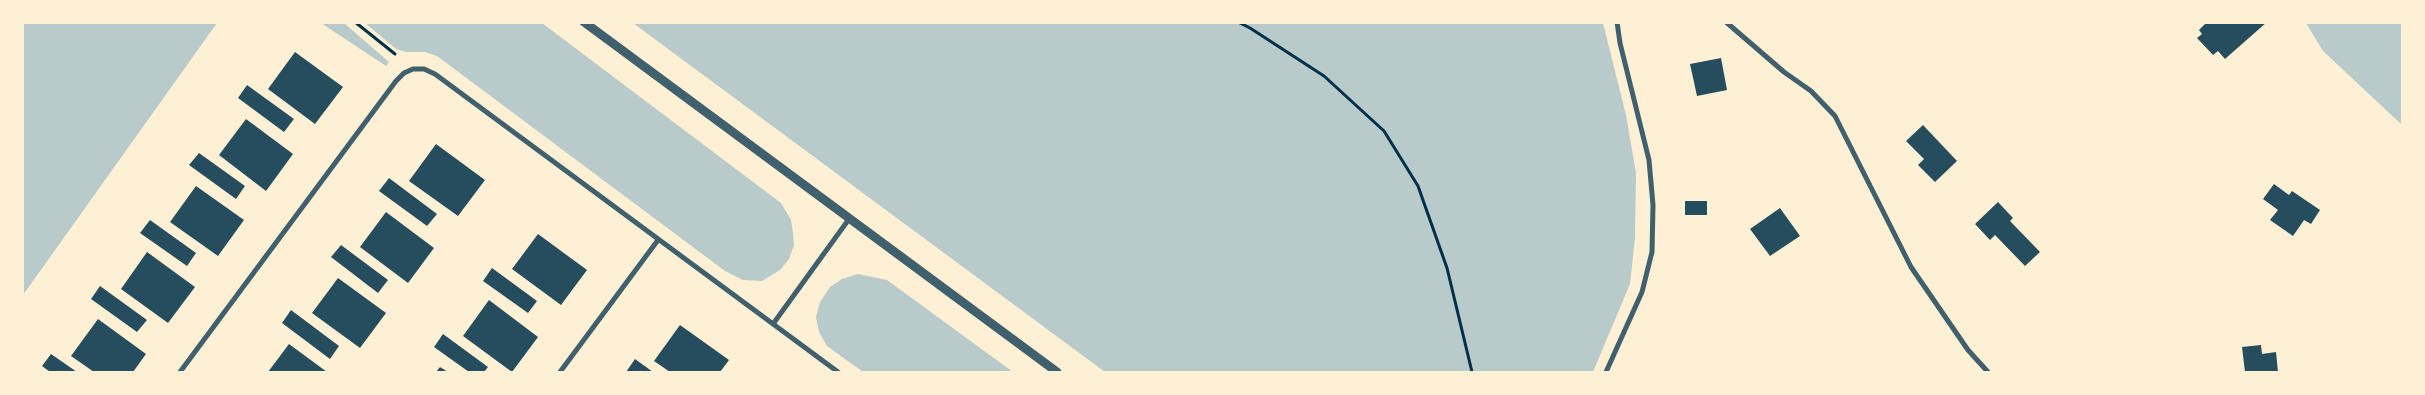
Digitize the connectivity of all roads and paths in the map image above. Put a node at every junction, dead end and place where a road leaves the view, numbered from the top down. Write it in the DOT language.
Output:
graph roads {
  1 [pos="355,22"];
  2 [pos="584,22"];
  3 [pos="1238,22"];
  4 [pos="1617,22"];
  5 [pos="1726,22"];
  6 [pos="414,69"];
  7 [pos="849,219"];
  8 [pos="658,240"];
  9 [pos="773,324"];
  10 [pos="180,372"];
  11 [pos="560,372"];
  12 [pos="838,372"];
  13 [pos="1057,372"];
  14 [pos="1472,372"];
  15 [pos="1606,372"];
  16 [pos="1988,372"];
  1 -- 6 [label="path"];
  2 -- 7 [label="street"];
  3 -- 14 [label="path"];
  4 -- 15 [label="street"];
  5 -- 16 [label="street"];
  6 -- 8 [label="street"];
  6 -- 10 [label="street"];
  7 -- 9 [label="street"];
  7 -- 13 [label="street"];
  8 -- 9 [label="street"];
  8 -- 11 [label="street"];
  9 -- 12 [label="street"];
}
